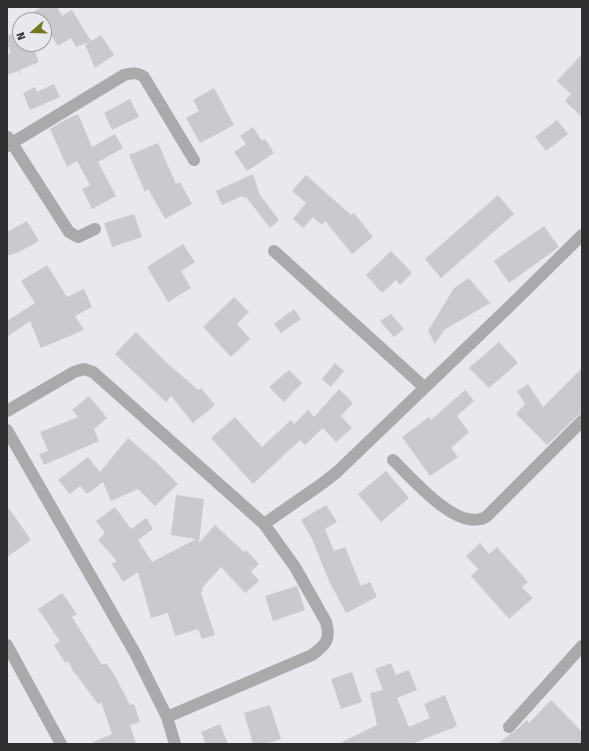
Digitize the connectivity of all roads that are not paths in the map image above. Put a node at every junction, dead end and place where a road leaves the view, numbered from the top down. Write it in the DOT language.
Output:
graph roads {
  1 [pos="8,142"];
  2 [pos="194,160"];
  3 [pos="95,229"];
  4 [pos="582,235"];
  5 [pos="274,252"];
  6 [pos="424,387"];
  7 [pos="7,411"];
  8 [pos="582,421"];
  9 [pos="7,430"];
  10 [pos="393,460"];
  11 [pos="264,524"];
  12 [pos="7,645"];
  13 [pos="582,646"];
  14 [pos="167,717"];
  15 [pos="509,727"];
  16 [pos="61,744"];
  17 [pos="175,744"];
  1 -- 2 [label="street"];
  1 -- 3 [label="street"];
  4 -- 6 [label="street"];
  5 -- 6 [label="street"];
  6 -- 11 [label="street"];
  7 -- 11 [label="street"];
  8 -- 10 [label="street"];
  9 -- 14 [label="street"];
  11 -- 14 [label="street"];
  12 -- 16 [label="street"];
  13 -- 15 [label="street"];
  14 -- 17 [label="street"];
}
